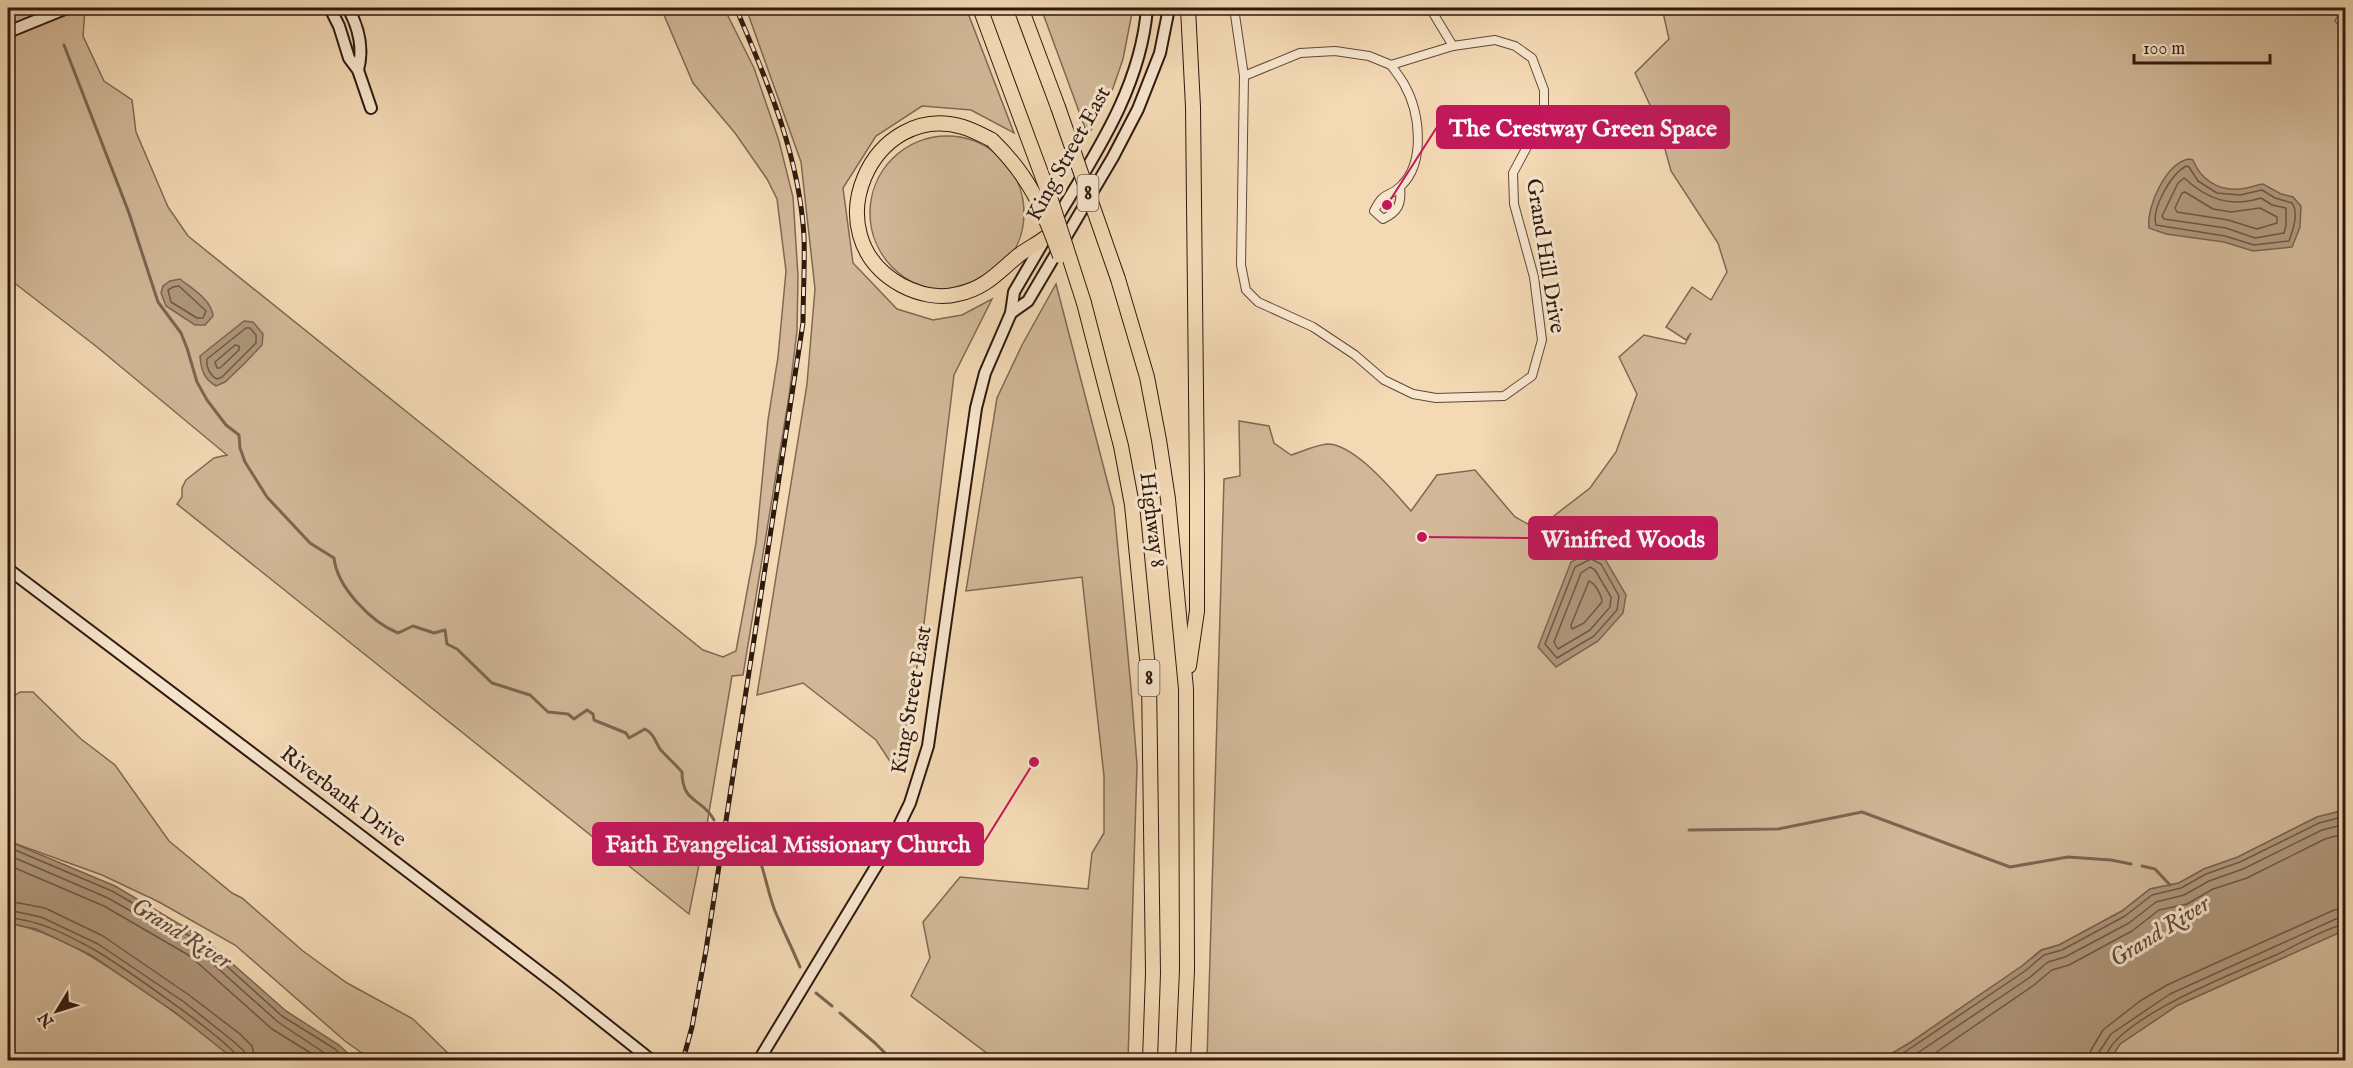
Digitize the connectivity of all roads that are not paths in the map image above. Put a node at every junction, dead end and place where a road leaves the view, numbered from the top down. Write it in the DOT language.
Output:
graph roads {
  1 [pos="68,8"];
  2 [pos="330,8"];
  3 [pos="348,8"];
  4 [pos="980,8"];
  5 [pos="1021,8"];
  6 [pos="1147,8"];
  7 [pos="1169,8"];
  8 [pos="1188,8"];
  9 [pos="1234,8"];
  10 [pos="1430,8"];
  11 [pos="8,32"];
  12 [pos="1453,46"];
  13 [pos="1391,65"];
  14 [pos="358,70"];
  15 [pos="1244,76"];
  16 [pos="371,108"];
  17 [pos="1400,187"];
  18 [pos="1046,238"];
  19 [pos="1084,303"];
  20 [pos="1011,313"];
  21 [pos="8,569"];
  22 [pos="1186,689"];
  23 [pos="651,1060"];
  24 [pos="759,1060"];
  25 [pos="1150,1060"];
  26 [pos="1183,1060"];
  1 -- 11 [label="main road"];
  2 -- 14 [label="main road"];
  3 -- 14 [label="main road"];
  4 -- 19 [label="highway, Highway 8 / 8, bridge"];
  5 -- 22 [label="highway, Highway 8 / 8, bridge"];
  6 -- 18 [label="main road, King Street East"];
  7 -- 20 [label="main road, King Street East"];
  8 -- 22 [label="highway"];
  9 -- 15 [label="street, Grand Hill Drive"];
  10 -- 12 [label="street"];
  12 -- 13 [label="street, Grand Hill Drive"];
  12 -- 15 [label="street, Grand Hill Drive"];
  13 -- 15 [label="street"];
  13 -- 17 [label="street"];
  14 -- 16 [label="main road"];
  18 -- 19 [label="highway, bridge"];
  18 -- 20 [label="main road, King Street East"];
  19 -- 25 [label="highway, Highway 8 / 8"];
  20 -- 24 [label="main road, King Street East"];
  21 -- 23 [label="main road, Riverbank Drive"];
  22 -- 26 [label="highway, Highway 8 / 8"];
}
